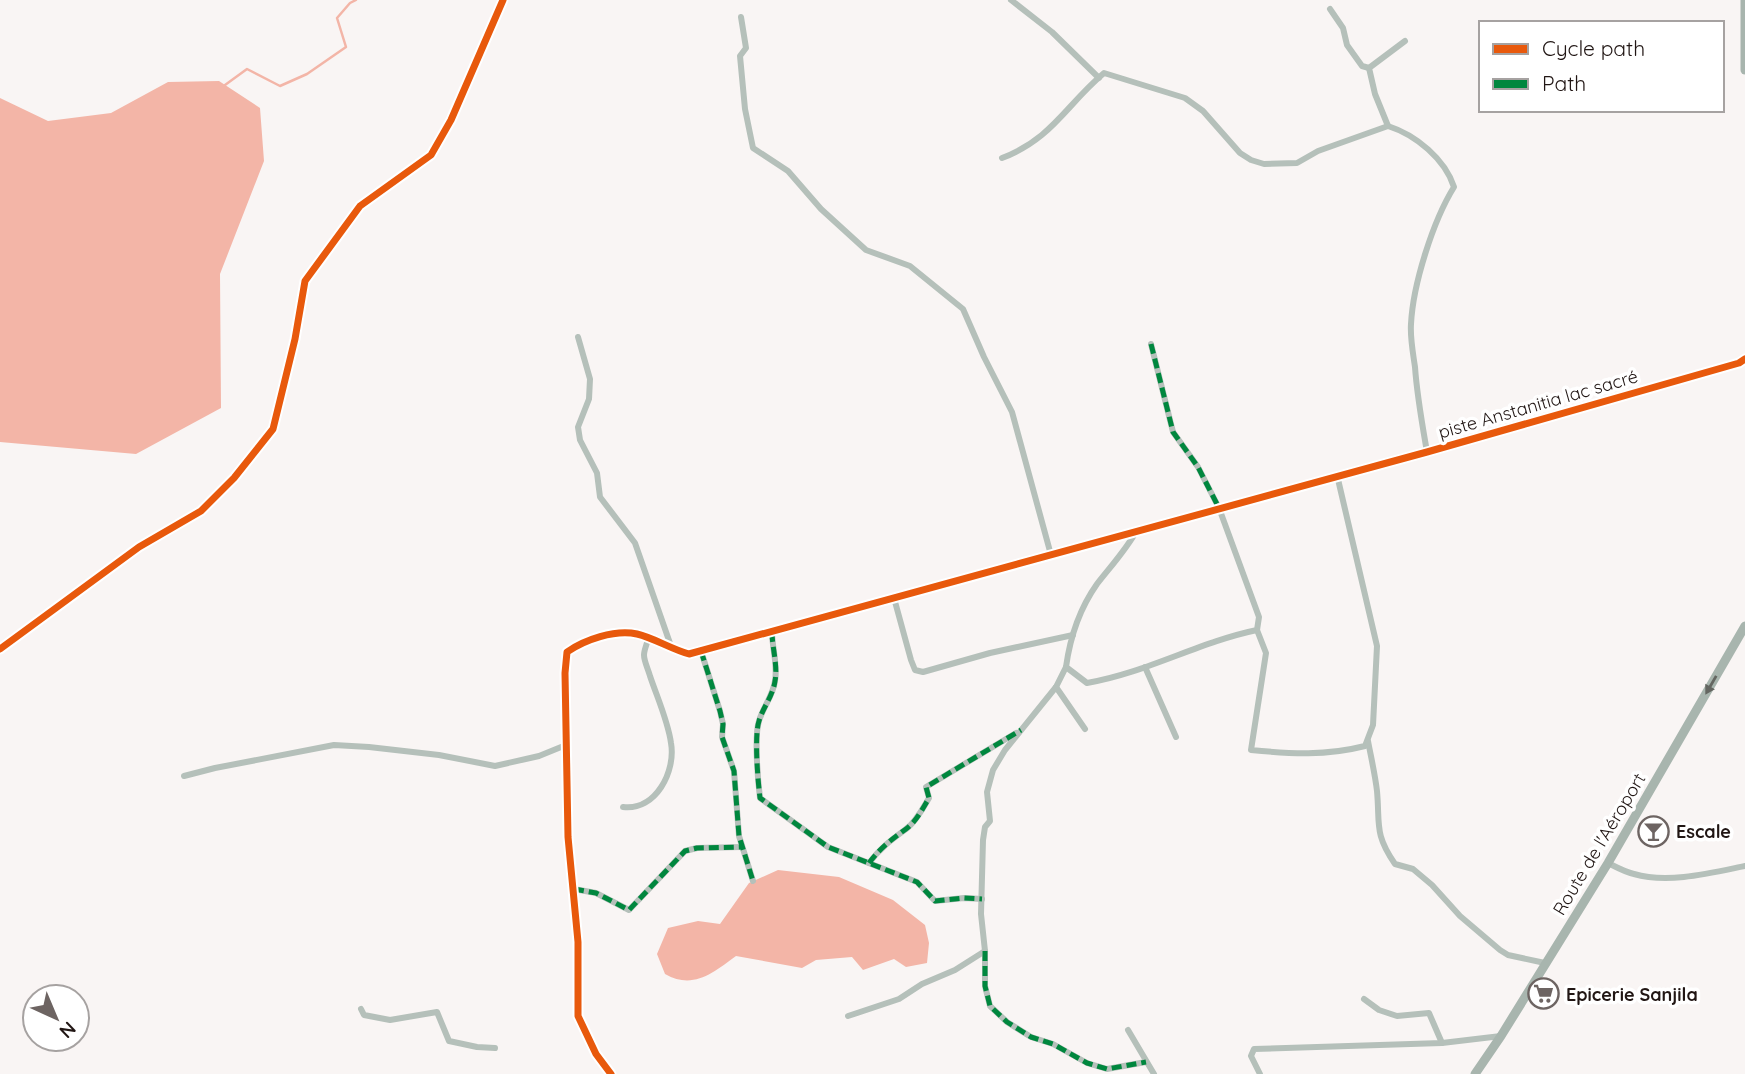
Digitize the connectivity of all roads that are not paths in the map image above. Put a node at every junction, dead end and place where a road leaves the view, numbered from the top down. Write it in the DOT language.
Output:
graph roads {
  1 [pos="503,0"];
  2 [pos="1011,0"];
  3 [pos="1745,0"];
  4 [pos="1330,9"];
  5 [pos="741,17"];
  6 [pos="1745,18"];
  7 [pos="1405,41"];
  8 [pos="1745,45"];
  9 [pos="1369,68"];
  10 [pos="1745,70"];
  11 [pos="1099,78"];
  12 [pos="1388,126"];
  13 [pos="1002,158"];
  14 [pos="578,338"];
  15 [pos="1151,344"];
  16 [pos="1745,359"];
  17 [pos="1427,452"];
  18 [pos="1337,475"];
  19 [pos="1219,508"];
  20 [pos="1137,530"];
  21 [pos="1051,555"];
  22 [pos="894,598"];
  23 [pos="1745,626"];
  24 [pos="1257,629"];
  25 [pos="772,632"];
  26 [pos="1073,635"];
  27 [pos="648,639"];
  28 [pos="0,649"];
  29 [pos="672,649"];
  30 [pos="701,651"];
  31 [pos="1066,667"];
  32 [pos="1145,667"];
  33 [pos="1056,687"];
  34 [pos="1084,729"];
  35 [pos="1021,730"];
  36 [pos="1176,737"];
  37 [pos="1368,739"];
  38 [pos="566,745"];
  39 [pos="184,776"];
  40 [pos="623,807"];
  41 [pos="743,847"];
  42 [pos="869,863"];
  43 [pos="1608,863"];
  44 [pos="1745,866"];
  45 [pos="753,881"];
  46 [pos="574,889"];
  47 [pos="982,900"];
  48 [pos="985,951"];
  49 [pos="1545,963"];
  50 [pos="1364,999"];
  51 [pos="361,1009"];
  52 [pos="848,1016"];
  53 [pos="1128,1030"];
  54 [pos="1501,1037"];
  55 [pos="1443,1043"];
  56 [pos="495,1048"];
  57 [pos="1146,1062"];
  58 [pos="1087,1063"];
  59 [pos="611,1074"];
  60 [pos="1087,1074"];
  61 [pos="1154,1074"];
  62 [pos="1260,1074"];
  63 [pos="1475,1074"];
  1 -- 28 [label="street"];
  2 -- 11 [label="street"];
  3 -- 6 [label="main road"];
  4 -- 9 [label="street"];
  5 -- 21 [label="street"];
  6 -- 8 [label="main road"];
  7 -- 9 [label="street"];
  8 -- 10 [label="main road"];
  9 -- 12 [label="street"];
  11 -- 12 [label="street"];
  11 -- 13 [label="street"];
  12 -- 17 [label="street"];
  14 -- 29 [label="street"];
  15 -- 19 [label="street"];
  16 -- 17 [label="street, piste Anstanitia lac sacré"];
  17 -- 18 [label="street, piste Anstanitia lac sacré"];
  18 -- 19 [label="street, piste Anstanitia lac sacré"];
  18 -- 37 [label="street"];
  19 -- 20 [label="street, piste Anstanitia lac sacré"];
  19 -- 24 [label="street"];
  20 -- 21 [label="street, piste Anstanitia lac sacré"];
  20 -- 26 [label="street"];
  21 -- 22 [label="street, piste Anstanitia lac sacré"];
  22 -- 25 [label="street, piste Anstanitia lac sacré"];
  22 -- 26 [label="street"];
  23 -- 43 [label="main road, Route de l'Aéroport, one-way"];
  24 -- 32 [label="street"];
  24 -- 37 [label="street"];
  25 -- 30 [label="street, piste Anstanitia lac sacré"];
  25 -- 42 [label="street"];
  26 -- 31 [label="street"];
  27 -- 29 [label="street, piste Anstanitia lac sacré"];
  27 -- 38 [label="street, piste Anstanitia lac sacré"];
  27 -- 40 [label="street"];
  29 -- 30 [label="street, piste Anstanitia lac sacré"];
  30 -- 41 [label="street"];
  31 -- 32 [label="street"];
  31 -- 33 [label="street"];
  32 -- 36 [label="street"];
  33 -- 34 [label="street"];
  33 -- 35 [label="street"];
  35 -- 42 [label="street"];
  35 -- 47 [label="street"];
  37 -- 49 [label="street"];
  38 -- 39 [label="street"];
  38 -- 46 [label="street"];
  41 -- 45 [label="street"];
  41 -- 46 [label="street"];
  42 -- 47 [label="street"];
  43 -- 44 [label="street"];
  43 -- 49 [label="main road, Route de l'Aéroport"];
  46 -- 59 [label="street"];
  47 -- 48 [label="street"];
  48 -- 52 [label="street"];
  48 -- 58 [label="street"];
  49 -- 54 [label="main road, Route de l'Aéroport"];
  50 -- 55 [label="street"];
  51 -- 56 [label="street"];
  53 -- 57 [label="street"];
  54 -- 55 [label="street"];
  54 -- 63 [label="main road, Route de l'Aéroport"];
  55 -- 62 [label="street"];
  57 -- 58 [label="street"];
  57 -- 61 [label="street"];
  58 -- 60 [label="street"];
}
